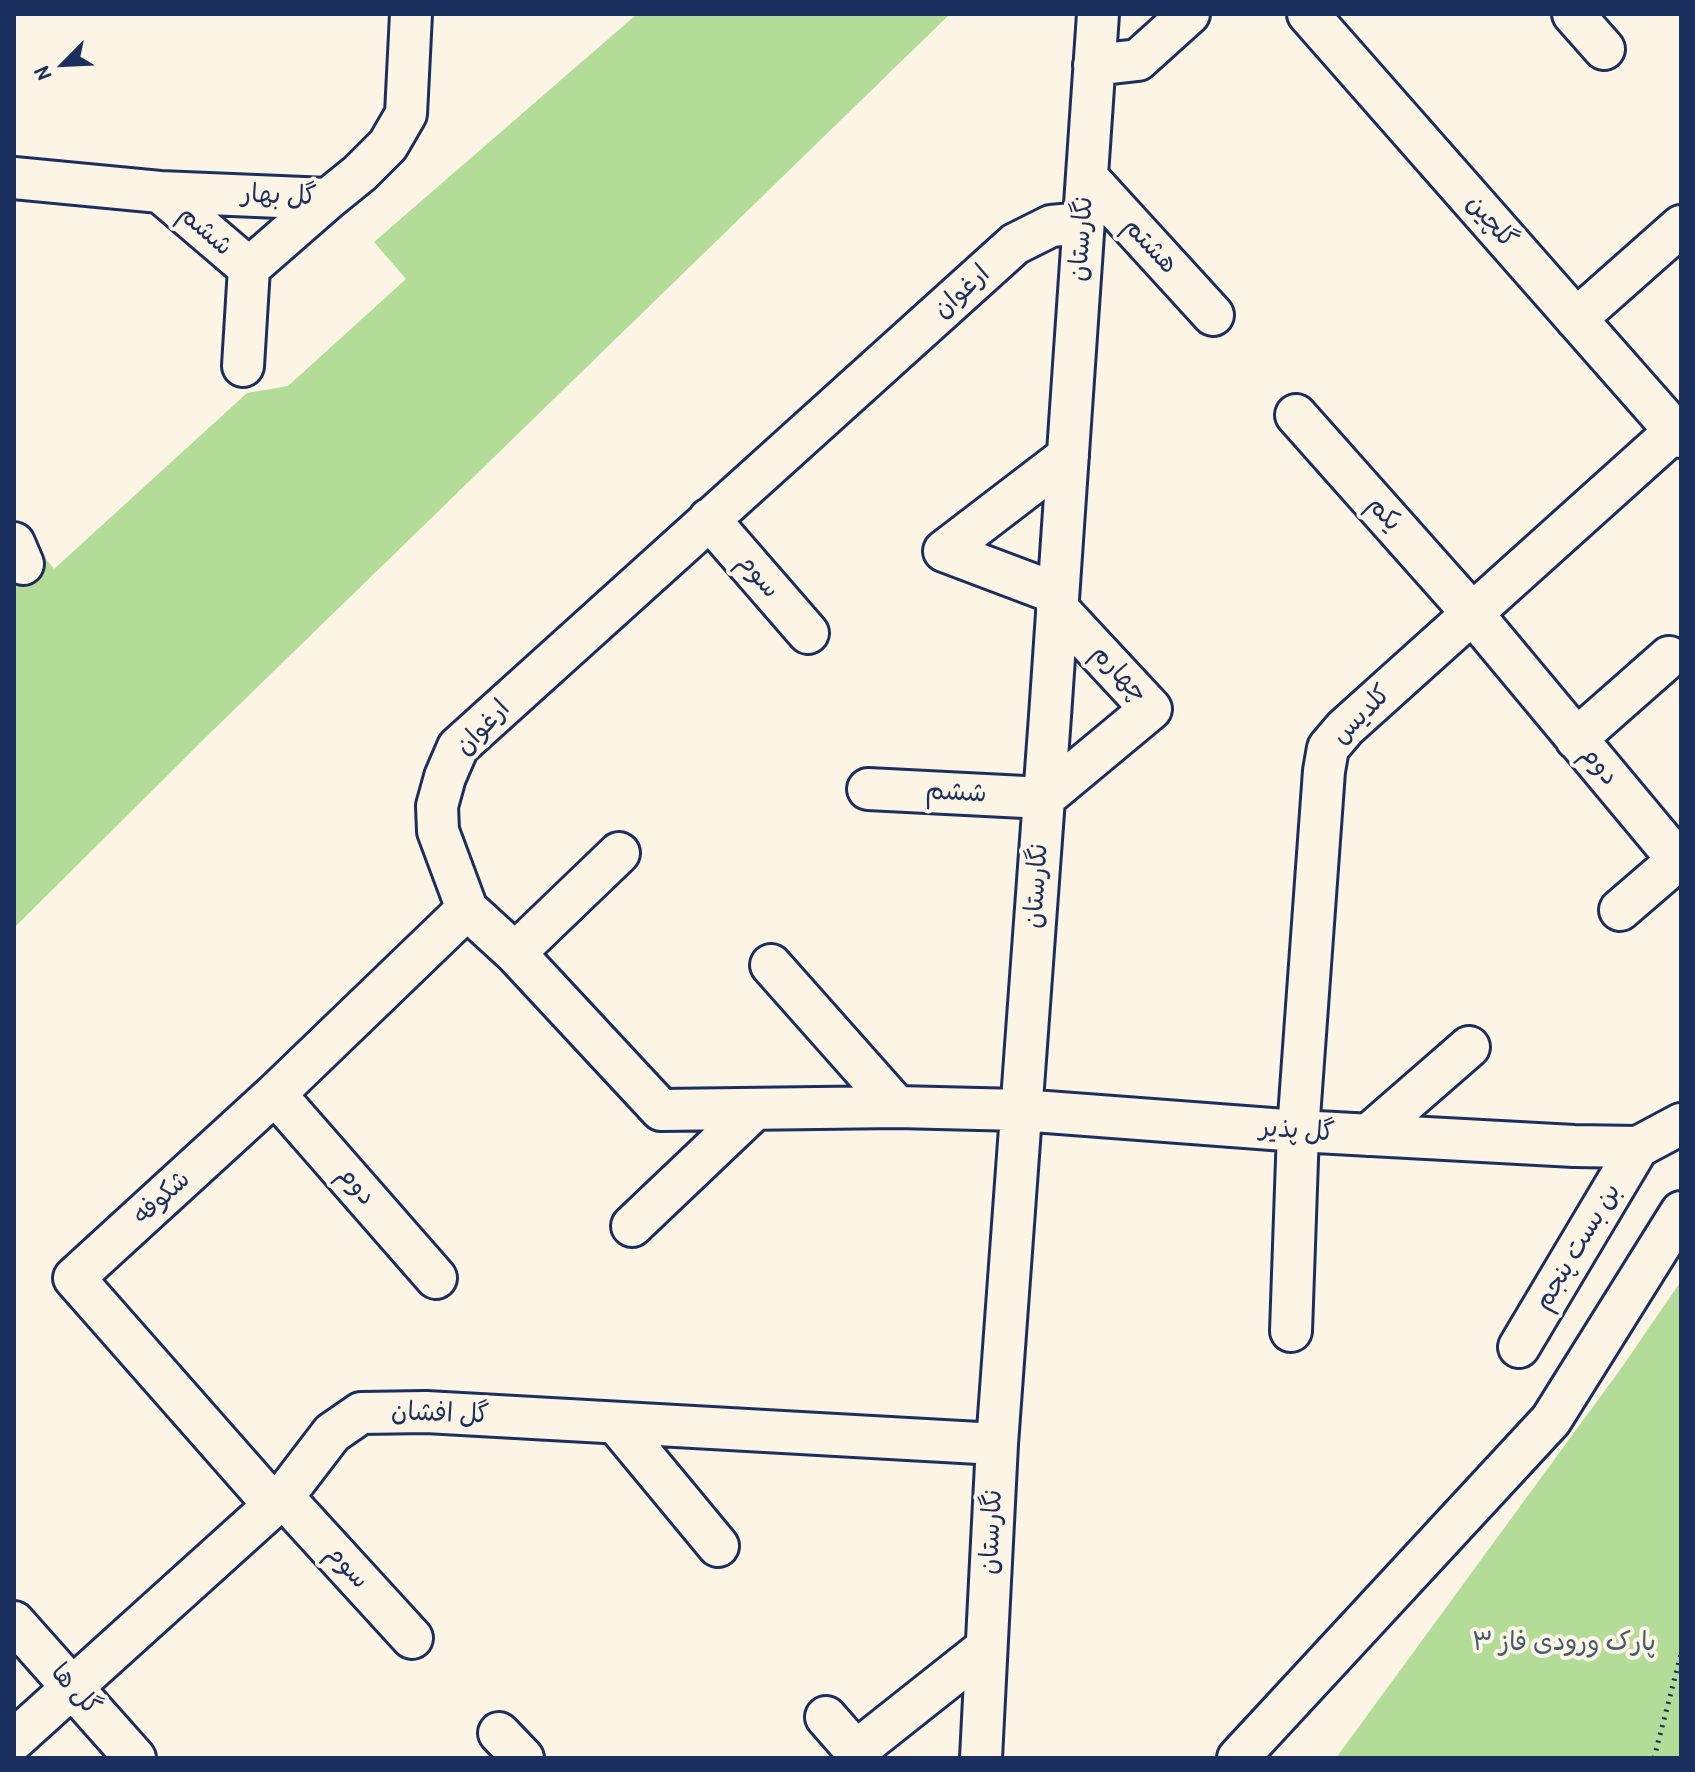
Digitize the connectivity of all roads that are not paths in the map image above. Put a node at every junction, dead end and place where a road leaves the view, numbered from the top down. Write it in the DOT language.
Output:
graph roads {
  1 [pos="411,14"];
  2 [pos="1098,14"];
  3 [pos="1189,14"];
  4 [pos="1308,14"];
  5 [pos="1573,14"];
  6 [pos="1604,49"];
  7 [pos="1094,65"];
  8 [pos="1087,177"];
  9 [pos="14,178"];
  10 [pos="160,192"];
  11 [pos="328,199"];
  12 [pos="1083,223"];
  13 [pos="1681,226"];
  14 [pos="249,268"];
  15 [pos="1213,315"];
  16 [pos="1576,319"];
  17 [pos="243,366"];
  18 [pos="1296,415"];
  19 [pos="1678,434"];
  20 [pos="1068,456"];
  21 [pos="709,519"];
  22 [pos="1058,601"];
  23 [pos="1472,613"];
  24 [pos="808,633"];
  25 [pos="1669,657"];
  26 [pos="1576,739"];
  27 [pos="868,789"];
  28 [pos="1044,798"];
  29 [pos="619,853"];
  30 [pos="467,909"];
  31 [pos="1620,910"];
  32 [pos="515,953"];
  33 [pos="771,965"];
  34 [pos="1469,1047"];
  35 [pos="275,1094"];
  36 [pos="897,1107"];
  37 [pos="755,1109"];
  38 [pos="1020,1110"];
  39 [pos="1681,1124"];
  40 [pos="1298,1131"];
  41 [pos="1368,1135"];
  42 [pos="1638,1147"];
  43 [pos="1681,1212"];
  44 [pos="632,1226"];
  45 [pos="436,1278"];
  46 [pos="1291,1331"];
  47 [pos="1519,1347"];
  48 [pos="616,1423"];
  49 [pos="997,1444"];
  50 [pos="278,1500"];
  51 [pos="718,1546"];
  52 [pos="14,1622"];
  53 [pos="412,1638"];
  54 [pos="986,1648"];
  55 [pos="72,1687"];
  56 [pos="826,1717"];
  57 [pos="14,1740"];
  58 [pos="859,1755"];
  59 [pos="135,1758"];
  60 [pos="981,1758"];
  61 [pos="1238,1758"];
  1 -- 11 [label="street, گل بهار"];
  2 -- 7 [label="street, نگارستان"];
  3 -- 7 [label="street"];
  4 -- 16 [label="street, گلچین"];
  5 -- 6 [label="street"];
  7 -- 8 [label="street, نگارستان"];
  8 -- 12 [label="street, نگارستان"];
  8 -- 15 [label="street, هشتم"];
  9 -- 10 [label="street, گل بهار"];
  10 -- 11 [label="street, گل بهار"];
  10 -- 14 [label="street, ششم"];
  11 -- 14 [label="street"];
  12 -- 20 [label="street, نگارستان"];
  12 -- 21 [label="street, ارغوان"];
  13 -- 16 [label="street"];
  14 -- 17 [label="street, ششم"];
  16 -- 19 [label="street, گلچین"];
  18 -- 23 [label="street, یکم"];
  19 -- 23 [label="street, کلدیس"];
  20 -- 22 [label="street, نگارستان"];
  20 -- 22 [label="street"];
  21 -- 24 [label="street, سوم"];
  21 -- 30 [label="street, ارغوان"];
  22 -- 28 [label="street, نگارستان"];
  22 -- 28 [label="street, چهارم"];
  23 -- 26 [label="street, دوم"];
  23 -- 40 [label="street, کلدیس"];
  25 -- 26 [label="street"];
  26 -- 31 [label="street, دوم"];
  27 -- 28 [label="street, ششم"];
  28 -- 38 [label="street, نگارستان"];
  29 -- 32 [label="street"];
  30 -- 32 [label="street, ارغوان"];
  30 -- 35 [label="street, شکوفه"];
  32 -- 37 [label="street, ارغوان"];
  33 -- 36 [label="street"];
  34 -- 41 [label="street"];
  35 -- 45 [label="street, دوم"];
  35 -- 50 [label="street, شکوفه"];
  36 -- 37 [label="street, ارغوان"];
  36 -- 38 [label="street, ارغوان"];
  37 -- 44 [label="street"];
  38 -- 40 [label="street, گل پذیر"];
  38 -- 49 [label="street, نگارستان"];
  39 -- 42 [label="street"];
  40 -- 41 [label="street, گل پذیر"];
  40 -- 46 [label="street, کلدیس"];
  41 -- 42 [label="street, گل پذیر"];
  42 -- 47 [label="street, بن بست پنجم"];
  43 -- 61 [label="street"];
  48 -- 49 [label="street, گل افشان"];
  48 -- 50 [label="street, گل افشان"];
  48 -- 51 [label="street"];
  49 -- 54 [label="street, نگارستان"];
  50 -- 53 [label="street, سوم"];
  50 -- 55 [label="street, گل افشان"];
  52 -- 55 [label="street, گل ها"];
  54 -- 58 [label="street"];
  54 -- 60 [label="street, نگارستان"];
  55 -- 57 [label="street, گل افشان"];
  55 -- 59 [label="street, گل ها"];
  56 -- 58 [label="street"];
}
